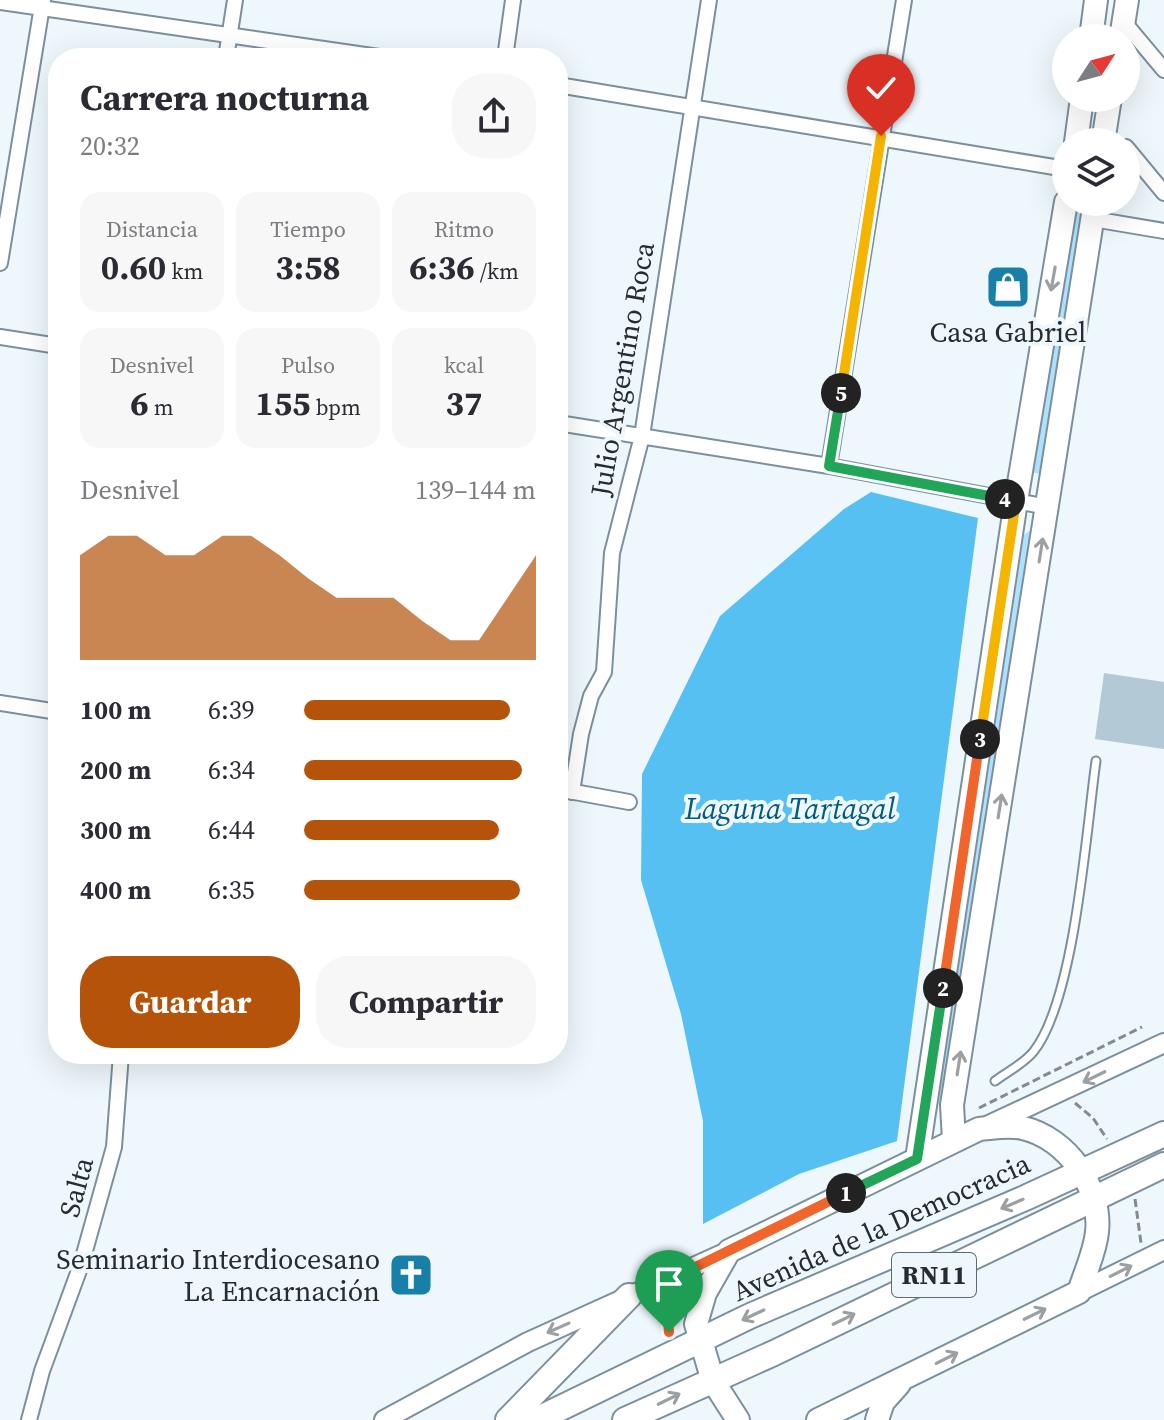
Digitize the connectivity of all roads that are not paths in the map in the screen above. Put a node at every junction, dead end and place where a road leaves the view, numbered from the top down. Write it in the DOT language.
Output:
graph roads {
  1 [pos="235,0"];
  2 [pos="513,0"];
  3 [pos="709,0"];
  4 [pos="904,0"];
  5 [pos="1096,0"];
  6 [pos="0,2"];
  7 [pos="43,4"];
  8 [pos="1124,20"];
  9 [pos="1093,24"];
  10 [pos="230,33"];
  11 [pos="228,48"];
  12 [pos="324,48"];
  13 [pos="506,48"];
  14 [pos="1164,70"];
  15 [pos="568,87"];
  16 [pos="692,106"];
  17 [pos="881,136"];
  18 [pos="1140,164"];
  19 [pos="1052,167"];
  20 [pos="1164,193"];
  21 [pos="1064,216"];
  22 [pos="1093,216"];
  23 [pos="1114,216"];
  24 [pos="1164,231"];
  25 [pos="0,263"];
  26 [pos="0,337"];
  27 [pos="48,344"];
  28 [pos="568,425"];
  29 [pos="642,436"];
  30 [pos="829,466"];
  31 [pos="1016,501"];
  32 [pos="1048,507"];
  33 [pos="0,703"];
  34 [pos="48,710"];
  35 [pos="1096,761"];
  36 [pos="568,779"];
  37 [pos="568,791"];
  38 [pos="629,802"];
  39 [pos="1164,1043"];
  40 [pos="120,1064"];
  41 [pos="995,1081"];
  42 [pos="978,1119"];
  43 [pos="1164,1134"];
  44 [pos="954,1140"];
  45 [pos="917,1159"];
  46 [pos="1164,1165"];
  47 [pos="1082,1171"];
  48 [pos="1095,1198"];
  49 [pos="1164,1250"];
  50 [pos="729,1251"];
  51 [pos="1079,1292"];
  52 [pos="629,1296"];
  53 [pos="699,1341"];
  54 [pos="713,1381"];
  55 [pos="902,1381"];
  56 [pos="29,1420"];
  57 [pos="384,1420"];
  58 [pos="508,1420"];
  59 [pos="536,1420"];
  60 [pos="625,1420"];
  61 [pos="738,1420"];
  62 [pos="818,1420"];
  63 [pos="877,1420"];
  1 -- 10 [label="street"];
  2 -- 13 [label="street"];
  3 -- 16 [label="street, Julio Argentino Roca"];
  4 -- 17 [label="street"];
  5 -- 9 [label="main road"];
  6 -- 7 [label="street"];
  7 -- 10 [label="street"];
  7 -- 25 [label="street"];
  8 -- 14 [label="street"];
  10 -- 11 [label="street"];
  10 -- 12 [label="street"];
  15 -- 16 [label="street"];
  16 -- 17 [label="street"];
  16 -- 29 [label="street, Julio Argentino Roca"];
  17 -- 19 [label="street"];
  17 -- 30 [label="street"];
  18 -- 20 [label="street"];
  21 -- 31 [label="main road, one-way"];
  22 -- 32 [label="main road"];
  23 -- 24 [label="street"];
  26 -- 27 [label="street"];
  28 -- 29 [label="street"];
  29 -- 30 [label="street"];
  29 -- 36 [label="street, Julio Argentino Roca"];
  30 -- 31 [label="street"];
  31 -- 32 [label="street"];
  31 -- 45 [label="main road"];
  44 -- 32 [label="main road, one-way"];
  33 -- 34 [label="street"];
  35 -- 41 [label="lane"];
  37 -- 38 [label="street"];
  39 -- 42 [label="street, Avenida de la Democracia, one-way"];
  40 -- 56 [label="street, Salta"];
  42 -- 44 [label="main road"];
  42 -- 47 [label="main road"];
  43 -- 47 [label="highway, Avenida de la Democracia / RN11"];
  44 -- 45 [label="main road"];
  45 -- 50 [label="main road"];
  46 -- 48 [label="highway, RN11"];
  47 -- 48 [label="main road"];
  47 -- 53 [label="highway, Avenida de la Democracia / RN11, one-way"];
  48 -- 51 [label="main road"];
  54 -- 48 [label="highway, RN11, one-way"];
  51 -- 49 [label="street, RN11, one-way"];
  50 -- 52 [label="street, Avenida de la Democracia"];
  50 -- 53 [label="main road"];
  55 -- 51 [label="main road, RN11, one-way"];
  52 -- 57 [label="street, Avenida de la Democracia, one-way"];
  52 -- 58 [label="highway"];
  53 -- 54 [label="main road"];
  53 -- 59 [label="highway, Avenida de la Democracia / RN11"];
  60 -- 54 [label="highway, RN11, one-way"];
  54 -- 61 [label="main road"];
  55 -- 62 [label="main road, RN11"];
  55 -- 63 [label="main road"];
}
